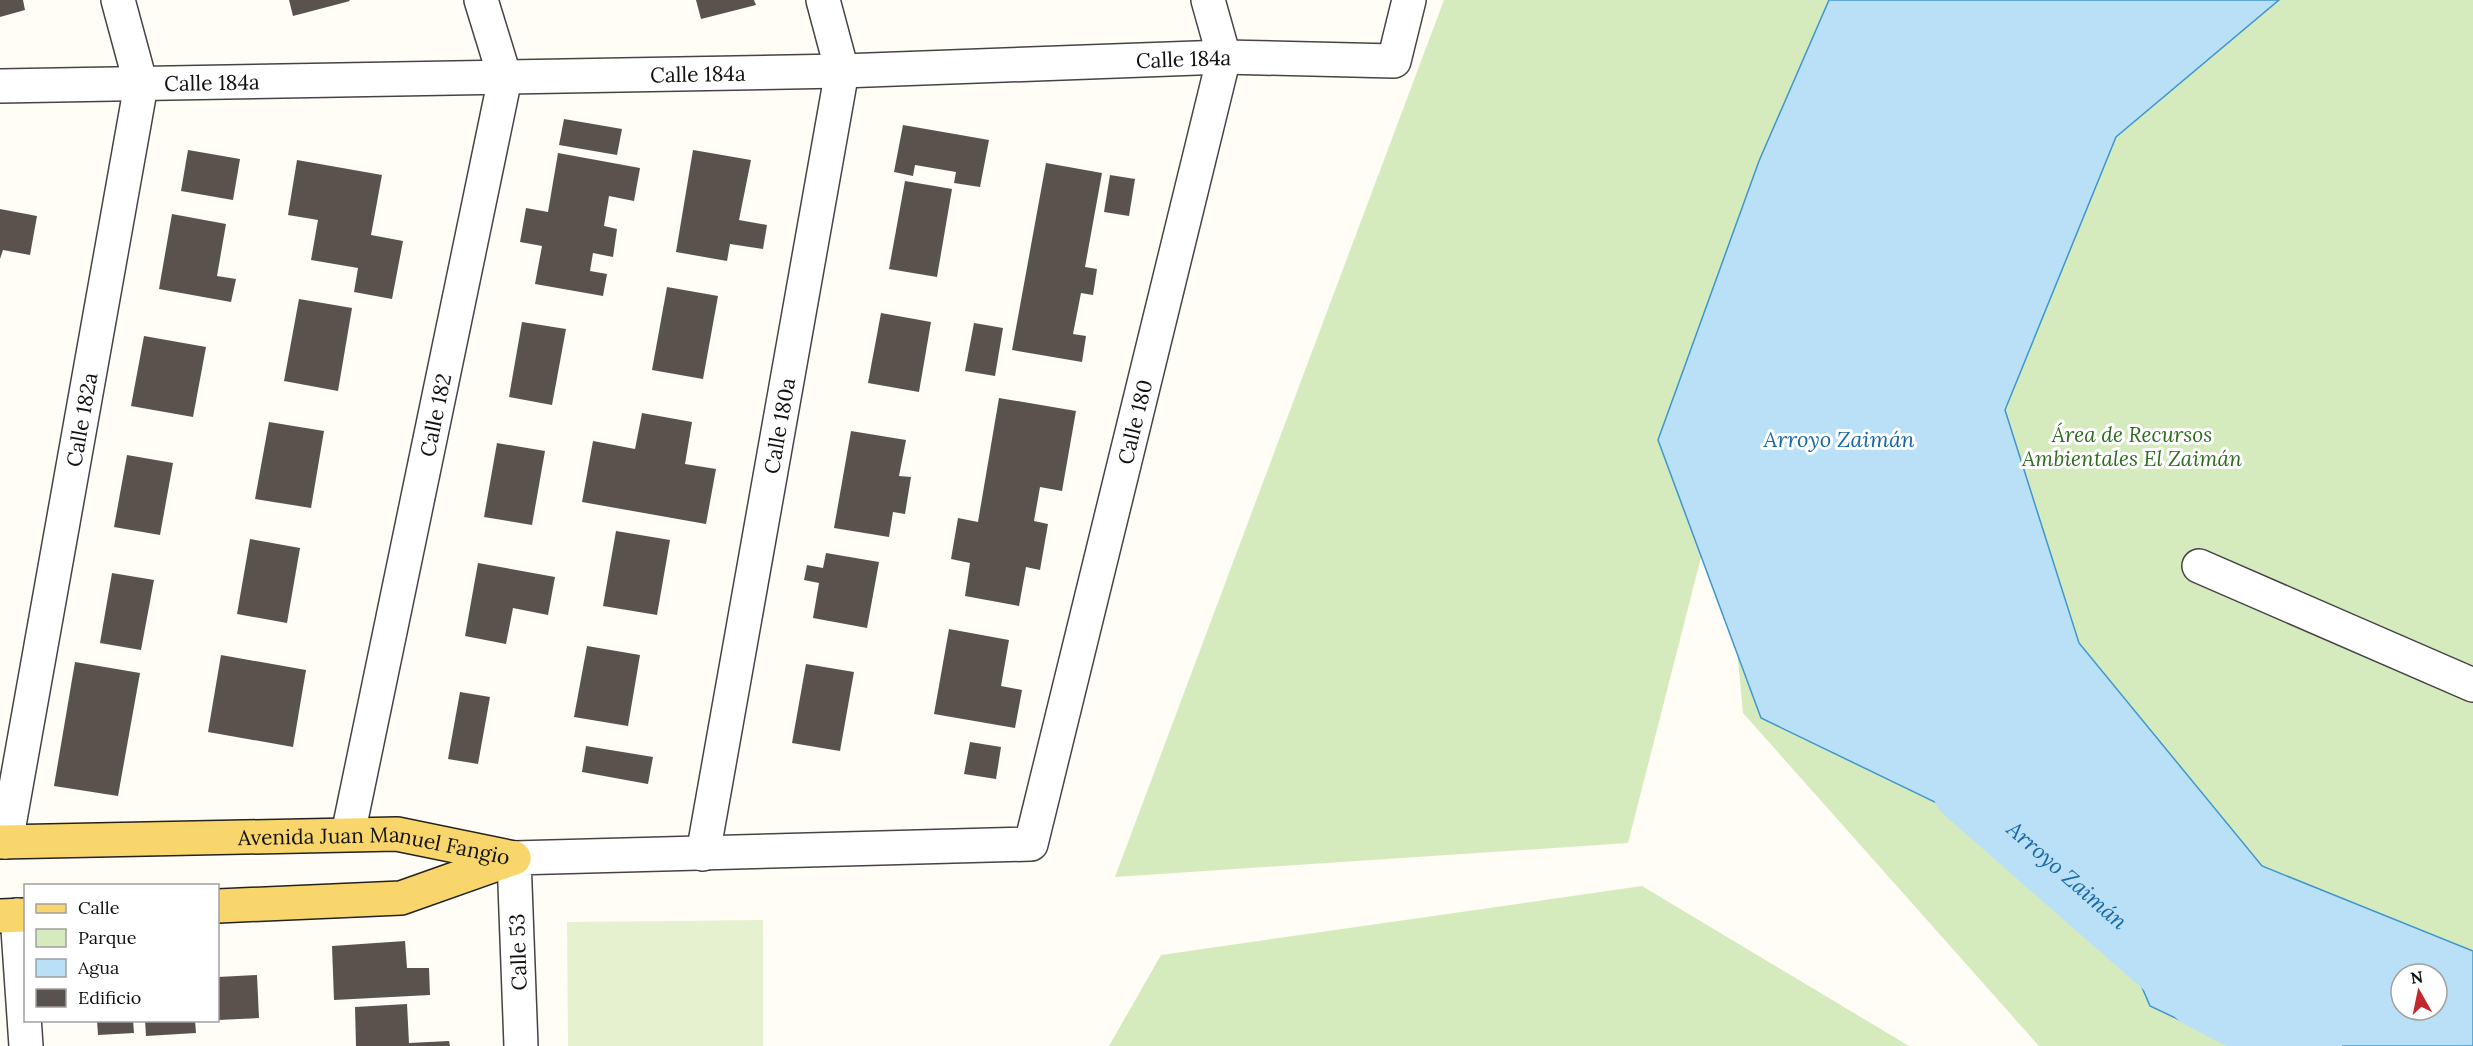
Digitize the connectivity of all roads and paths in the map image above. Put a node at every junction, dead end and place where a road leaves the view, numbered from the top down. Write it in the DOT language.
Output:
graph roads {
  1 [pos="118,0"];
  2 [pos="481,0"];
  3 [pos="823,0"];
  4 [pos="1208,0"];
  5 [pos="1409,0"];
  6 [pos="1224,57"];
  7 [pos="842,70"];
  8 [pos="505,78"];
  9 [pos="141,85"];
  10 [pos="0,86"];
  11 [pos="2199,566"];
  12 [pos="2473,685"];
  13 [pos="348,834"];
  14 [pos="3,842"];
  15 [pos="703,854"];
  16 [pos="514,858"];
  17 [pos="219,906"];
  18 [pos="14,916"];
  19 [pos="26,1046"];
  20 [pos="521,1046"];
  1 -- 9 [label="street, Calle 182a"];
  2 -- 8 [label="street, Calle 182"];
  3 -- 7 [label="street, Calle 180a"];
  4 -- 6 [label="street, Calle 180"];
  5 -- 6 [label="street, Calle 184a"];
  6 -- 7 [label="street, Calle 184a"];
  6 -- 15 [label="street, Calle 180"];
  7 -- 8 [label="street, Calle 184a"];
  7 -- 15 [label="street, Calle 180a"];
  8 -- 9 [label="street, Calle 184a"];
  8 -- 13 [label="street, Calle 182"];
  9 -- 10 [label="street, Calle 184a"];
  9 -- 14 [label="street, Calle 182a"];
  11 -- 12 [label="street"];
  13 -- 14 [label="main road, Avenida Juan Manuel Fangio"];
  13 -- 16 [label="main road, Avenida Juan Manuel Fangio"];
  15 -- 16 [label="street"];
  16 -- 17 [label="main road, Avenida Juan Manuel Fangio"];
  16 -- 20 [label="street, Calle 53"];
  18 -- 19 [label="street"];
}
